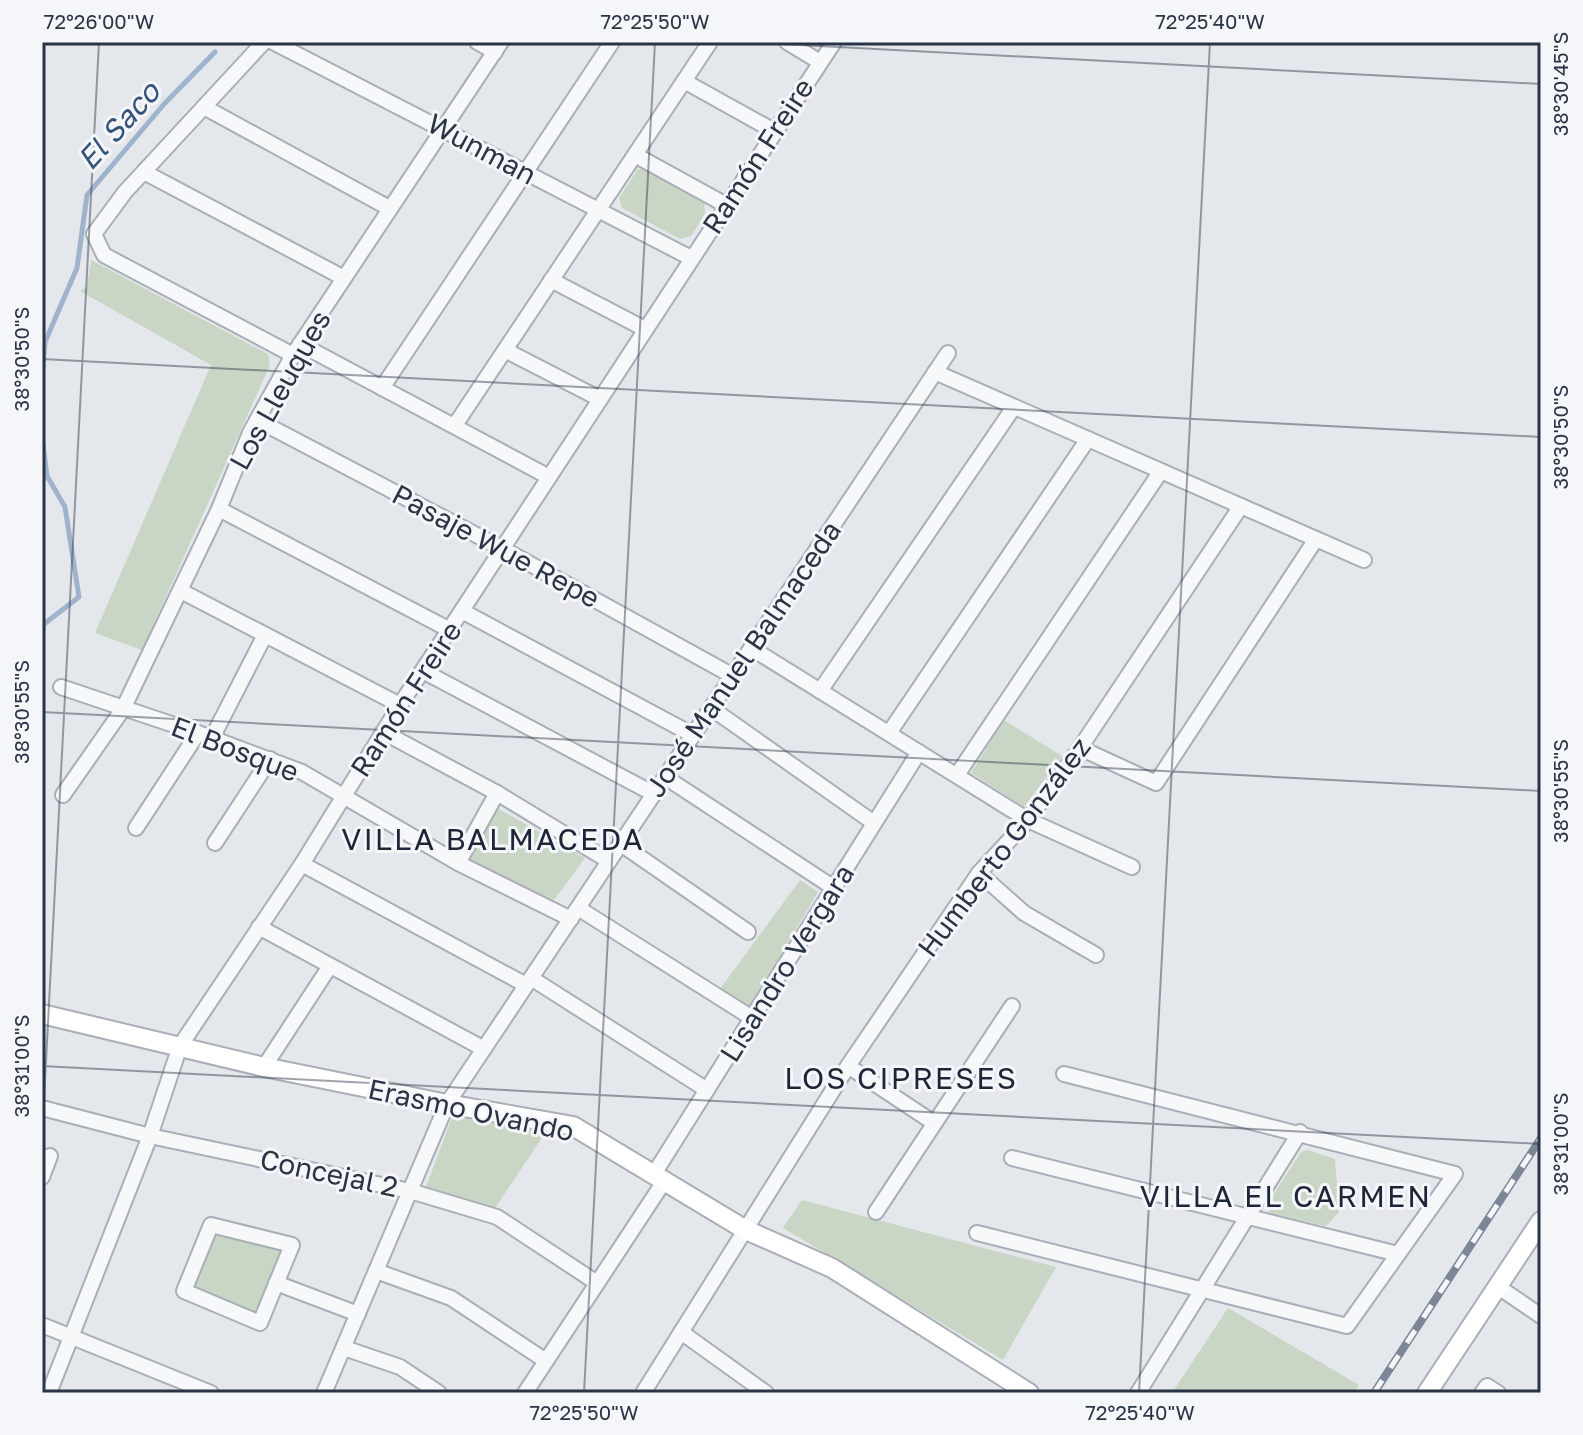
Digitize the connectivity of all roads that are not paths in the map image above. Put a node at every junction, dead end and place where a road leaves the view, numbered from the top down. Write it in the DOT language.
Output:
graph roads {
  1 [pos="264,42"];
  2 [pos="273,42"];
  3 [pos="477,42"];
  4 [pos="612,42"];
  5 [pos="710,42"];
  6 [pos="787,42"];
  7 [pos="834,42"];
  8 [pos="498,47"];
  9 [pos="820,62"];
  10 [pos="684,81"];
  11 [pos="204,107"];
  12 [pos="443,129"];
  13 [pos="774,131"];
  14 [pos="635,155"];
  15 [pos="144,172"];
  16 [pos="525,172"];
  17 [pos="726,205"];
  18 [pos="389,208"];
  19 [pos="598,210"];
  20 [pos="691,258"];
  21 [pos="344,278"];
  22 [pos="551,280"];
  23 [pos="645,329"];
  24 [pos="297,349"];
  25 [pos="505,350"];
  26 [pos="948,353"];
  27 [pos="935,372"];
  28 [pos="382,388"];
  29 [pos="600,399"];
  30 [pos="1014,407"];
  31 [pos="257,420"];
  32 [pos="455,425"];
  33 [pos="1088,439"];
  34 [pos="1161,471"];
  35 [pos="549,477"];
  36 [pos="1241,506"];
  37 [pos="219,509"];
  38 [pos="1316,539"];
  39 [pos="503,549"];
  40 [pos="1364,560"];
  41 [pos="181,591"];
  42 [pos="462,611"];
  43 [pos="450,630"];
  44 [pos="265,635"];
  45 [pos="751,648"];
  46 [pos="423,671"];
  47 [pos="733,676"];
  48 [pos="61,687"];
  49 [pos="820,691"];
  50 [pos="400,705"];
  51 [pos="711,708"];
  52 [pos="123,709"];
  53 [pos="383,732"];
  54 [pos="889,733"];
  55 [pos="693,735"];
  56 [pos="205,736"];
  57 [pos="1080,748"];
  58 [pos="919,752"];
  59 [pos="270,759"];
  60 [pos="957,775"];
  61 [pos="665,777"];
  62 [pos="497,793"];
  63 [pos="654,794"];
  64 [pos="63,795"];
  65 [pos="343,798"];
  66 [pos="1028,820"];
  67 [pos="874,823"];
  68 [pos="136,828"];
  69 [pos="215,843"];
  70 [pos="621,844"];
  71 [pos="609,861"];
  72 [pos="458,863"];
  73 [pos="302,864"];
  74 [pos="1132,867"];
  75 [pos="979,873"];
  76 [pos="834,888"];
  77 [pos="574,914"];
  78 [pos="259,927"];
  79 [pos="748,932"];
  80 [pos="1096,955"];
  81 [pos="330,966"];
  82 [pos="529,982"];
  83 [pos="1012,1006"];
  84 [pos="42,1014"];
  85 [pos="752,1018"];
  86 [pos="180,1046"];
  87 [pos="484,1049"];
  88 [pos="848,1066"];
  89 [pos="264,1067"];
  90 [pos="1064,1074"];
  91 [pos="707,1090"];
  92 [pos="447,1104"];
  93 [pos="42,1108"];
  94 [pos="934,1123"];
  95 [pos="1300,1132"];
  96 [pos="150,1136"];
  97 [pos="50,1156"];
  98 [pos="1012,1158"];
  99 [pos="42,1177"];
  100 [pos="660,1177"];
  101 [pos="410,1191"];
  102 [pos="876,1212"];
  103 [pos="1248,1217"];
  104 [pos="1541,1221"];
  105 [pos="744,1229"];
  106 [pos="977,1233"];
  107 [pos="1398,1254"];
  108 [pos="376,1271"];
  109 [pos="276,1283"];
  110 [pos="597,1283"];
  111 [pos="1497,1286"];
  112 [pos="1201,1289"];
  113 [pos="358,1314"];
  114 [pos="1541,1316"];
  115 [pos="42,1325"];
  116 [pos="681,1332"];
  117 [pos="71,1337"];
  118 [pos="344,1348"];
  119 [pos="546,1361"];
  120 [pos="1006,1387"];
  121 [pos="49,1393"];
  122 [pos="211,1393"];
  123 [pos="324,1393"];
  124 [pos="439,1393"];
  125 [pos="525,1393"];
  126 [pos="643,1393"];
  127 [pos="766,1393"];
  128 [pos="1029,1393"];
  129 [pos="1138,1393"];
  130 [pos="1427,1393"];
  131 [pos="1482,1393"];
  132 [pos="1498,1393"];
  1 -- 11 [label="street"];
  2 -- 12 [label="street, Wunman"];
  3 -- 8 [label="street"];
  4 -- 16 [label="street"];
  5 -- 10 [label="street"];
  6 -- 9 [label="street"];
  7 -- 9 [label="street, Ramón Freire"];
  8 -- 12 [label="street, Los Lleuques"];
  9 -- 13 [label="street, Ramón Freire"];
  10 -- 13 [label="street"];
  10 -- 14 [label="street"];
  11 -- 15 [label="street"];
  11 -- 18 [label="street"];
  12 -- 16 [label="street, Wunman"];
  12 -- 18 [label="street, Los Lleuques"];
  13 -- 17 [label="street, Ramón Freire"];
  14 -- 17 [label="street"];
  14 -- 19 [label="street"];
  15 -- 21 [label="street"];
  15 -- 24 [label="street"];
  16 -- 19 [label="street, Wunman"];
  16 -- 28 [label="street"];
  17 -- 20 [label="street, Ramón Freire"];
  18 -- 21 [label="street, Los Lleuques"];
  19 -- 20 [label="street, Wunman"];
  19 -- 22 [label="street"];
  20 -- 23 [label="street, Ramón Freire"];
  21 -- 24 [label="street, Los Lleuques"];
  22 -- 23 [label="street"];
  22 -- 25 [label="street"];
  23 -- 29 [label="street, Ramón Freire"];
  24 -- 28 [label="street"];
  24 -- 31 [label="street, Los Lleuques"];
  25 -- 29 [label="street"];
  25 -- 32 [label="street"];
  26 -- 27 [label="street, José Manuel Balmaceda"];
  27 -- 30 [label="street"];
  27 -- 45 [label="street, José Manuel Balmaceda"];
  28 -- 32 [label="street"];
  29 -- 35 [label="street, Ramón Freire"];
  30 -- 33 [label="street"];
  30 -- 49 [label="street"];
  31 -- 37 [label="street, Los Lleuques"];
  31 -- 39 [label="street, Pasaje Wue Repe"];
  32 -- 35 [label="street"];
  33 -- 34 [label="street"];
  33 -- 54 [label="street"];
  34 -- 36 [label="street"];
  34 -- 60 [label="street"];
  35 -- 39 [label="street, Ramón Freire"];
  36 -- 38 [label="street"];
  36 -- 57 [label="street, Humberto González"];
  37 -- 41 [label="street, Los Lleuques"];
  37 -- 43 [label="street"];
  38 -- 40 [label="street"];
  38 -- 57 [label="street"];
  39 -- 42 [label="street, Ramón Freire"];
  39 -- 47 [label="street, Pasaje Wue Repe"];
  41 -- 44 [label="street"];
  41 -- 52 [label="street, Los Lleuques"];
  42 -- 43 [label="street, Ramón Freire"];
  42 -- 55 [label="street"];
  43 -- 46 [label="street, Ramón Freire"];
  44 -- 50 [label="street"];
  44 -- 56 [label="street"];
  45 -- 47 [label="street, José Manuel Balmaceda"];
  45 -- 49 [label="street"];
  46 -- 50 [label="street, Ramón Freire"];
  46 -- 63 [label="street"];
  47 -- 51 [label="street, José Manuel Balmaceda"];
  48 -- 52 [label="street, El Bosque"];
  49 -- 54 [label="street"];
  50 -- 53 [label="street, Ramón Freire"];
  51 -- 55 [label="street, José Manuel Balmaceda"];
  51 -- 67 [label="street"];
  52 -- 56 [label="street, El Bosque"];
  52 -- 64 [label="street, Los Lleuques"];
  53 -- 62 [label="street"];
  53 -- 65 [label="street, Ramón Freire"];
  54 -- 58 [label="street"];
  55 -- 61 [label="street, José Manuel Balmaceda"];
  56 -- 59 [label="street, El Bosque"];
  56 -- 68 [label="street"];
  57 -- 66 [label="street, Humberto González"];
  58 -- 60 [label="street"];
  58 -- 67 [label="street, Lisandro Vergara"];
  59 -- 65 [label="street, El Bosque"];
  59 -- 69 [label="street"];
  60 -- 66 [label="street"];
  61 -- 63 [label="street, José Manuel Balmaceda"];
  61 -- 76 [label="street"];
  62 -- 71 [label="street"];
  62 -- 72 [label="street"];
  63 -- 70 [label="street, José Manuel Balmaceda"];
  65 -- 72 [label="street, El Bosque"];
  65 -- 73 [label="street, Ramón Freire"];
  66 -- 74 [label="street"];
  66 -- 75 [label="street, Humberto González"];
  67 -- 76 [label="street, Lisandro Vergara"];
  70 -- 71 [label="street, José Manuel Balmaceda"];
  70 -- 79 [label="street"];
  71 -- 77 [label="street, José Manuel Balmaceda"];
  72 -- 77 [label="street, El Bosque"];
  73 -- 78 [label="street, Ramón Freire"];
  73 -- 82 [label="street"];
  75 -- 80 [label="street"];
  75 -- 88 [label="street, Humberto González"];
  76 -- 85 [label="street, Lisandro Vergara"];
  77 -- 82 [label="street, José Manuel Balmaceda"];
  77 -- 85 [label="street, El Bosque"];
  78 -- 81 [label="street"];
  78 -- 86 [label="street, Ramón Freire"];
  81 -- 87 [label="street"];
  81 -- 89 [label="street"];
  82 -- 87 [label="street, José Manuel Balmaceda"];
  82 -- 91 [label="street"];
  83 -- 94 [label="street"];
  84 -- 86 [label="street, Erasmo Ovando"];
  85 -- 91 [label="street, Lisandro Vergara"];
  86 -- 89 [label="street, Erasmo Ovando"];
  86 -- 96 [label="street, Ramón Freire"];
  87 -- 92 [label="street, José Manuel Balmaceda"];
  88 -- 94 [label="street"];
  88 -- 105 [label="street, Humberto González"];
  89 -- 92 [label="street, Erasmo Ovando"];
  90 -- 95 [label="street"];
  91 -- 100 [label="street, Lisandro Vergara"];
  92 -- 100 [label="street, Erasmo Ovando"];
  92 -- 101 [label="street, José Manuel Balmaceda"];
  93 -- 96 [label="street, Concejal 2"];
  94 -- 102 [label="street"];
  95 -- 103 [label="street"];
  95 -- 107 [label="street"];
  96 -- 101 [label="street, Concejal 2"];
  96 -- 117 [label="street, Ramón Freire"];
  97 -- 99 [label="street"];
  98 -- 103 [label="street"];
  100 -- 105 [label="street, Erasmo Ovando"];
  100 -- 110 [label="street, Lisandro Vergara"];
  101 -- 108 [label="street, José Manuel Balmaceda"];
  101 -- 110 [label="street, Concejal 2"];
  103 -- 107 [label="street"];
  103 -- 112 [label="street"];
  104 -- 111 [label="street"];
  105 -- 116 [label="street, Humberto González"];
  105 -- 120 [label="street, Erasmo Ovando"];
  106 -- 112 [label="street"];
  107 -- 112 [label="street"];
  108 -- 113 [label="street, José Manuel Balmaceda"];
  108 -- 119 [label="street"];
  109 -- 109 [label="street"];
  109 -- 113 [label="street"];
  110 -- 119 [label="street, Lisandro Vergara"];
  111 -- 114 [label="street"];
  111 -- 130 [label="street"];
  112 -- 129 [label="street"];
  113 -- 118 [label="street, José Manuel Balmaceda"];
  115 -- 117 [label="street"];
  116 -- 126 [label="street, Humberto González"];
  116 -- 127 [label="street"];
  117 -- 121 [label="street, Ramón Freire"];
  117 -- 122 [label="street"];
  118 -- 123 [label="street, José Manuel Balmaceda"];
  118 -- 124 [label="street"];
  119 -- 125 [label="street, Lisandro Vergara"];
  120 -- 128 [label="street, Erasmo Ovando"];
  131 -- 132 [label="street"];
}
